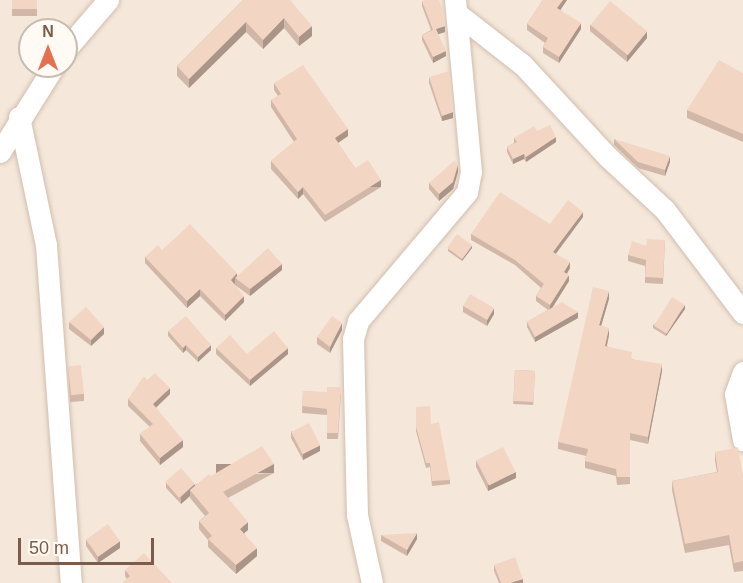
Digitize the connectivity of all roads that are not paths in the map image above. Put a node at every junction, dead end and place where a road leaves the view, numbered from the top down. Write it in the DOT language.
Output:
graph roads {
  1 [pos="108,0"];
  2 [pos="457,7"];
  3 [pos="78,35"];
  4 [pos="46,78"];
  5 [pos="19,117"];
  6 [pos="0,152"];
  7 [pos="743,314"];
  8 [pos="743,372"];
  9 [pos="743,440"];
  10 [pos="71,583"];
  11 [pos="372,583"];
  1 -- 3 [label="street"];
  2 -- 7 [label="street"];
  2 -- 11 [label="street"];
  4 -- 5 [label="street"];
  5 -- 6 [label="street"];
  5 -- 10 [label="street"];
  8 -- 9 [label="street"];
}
